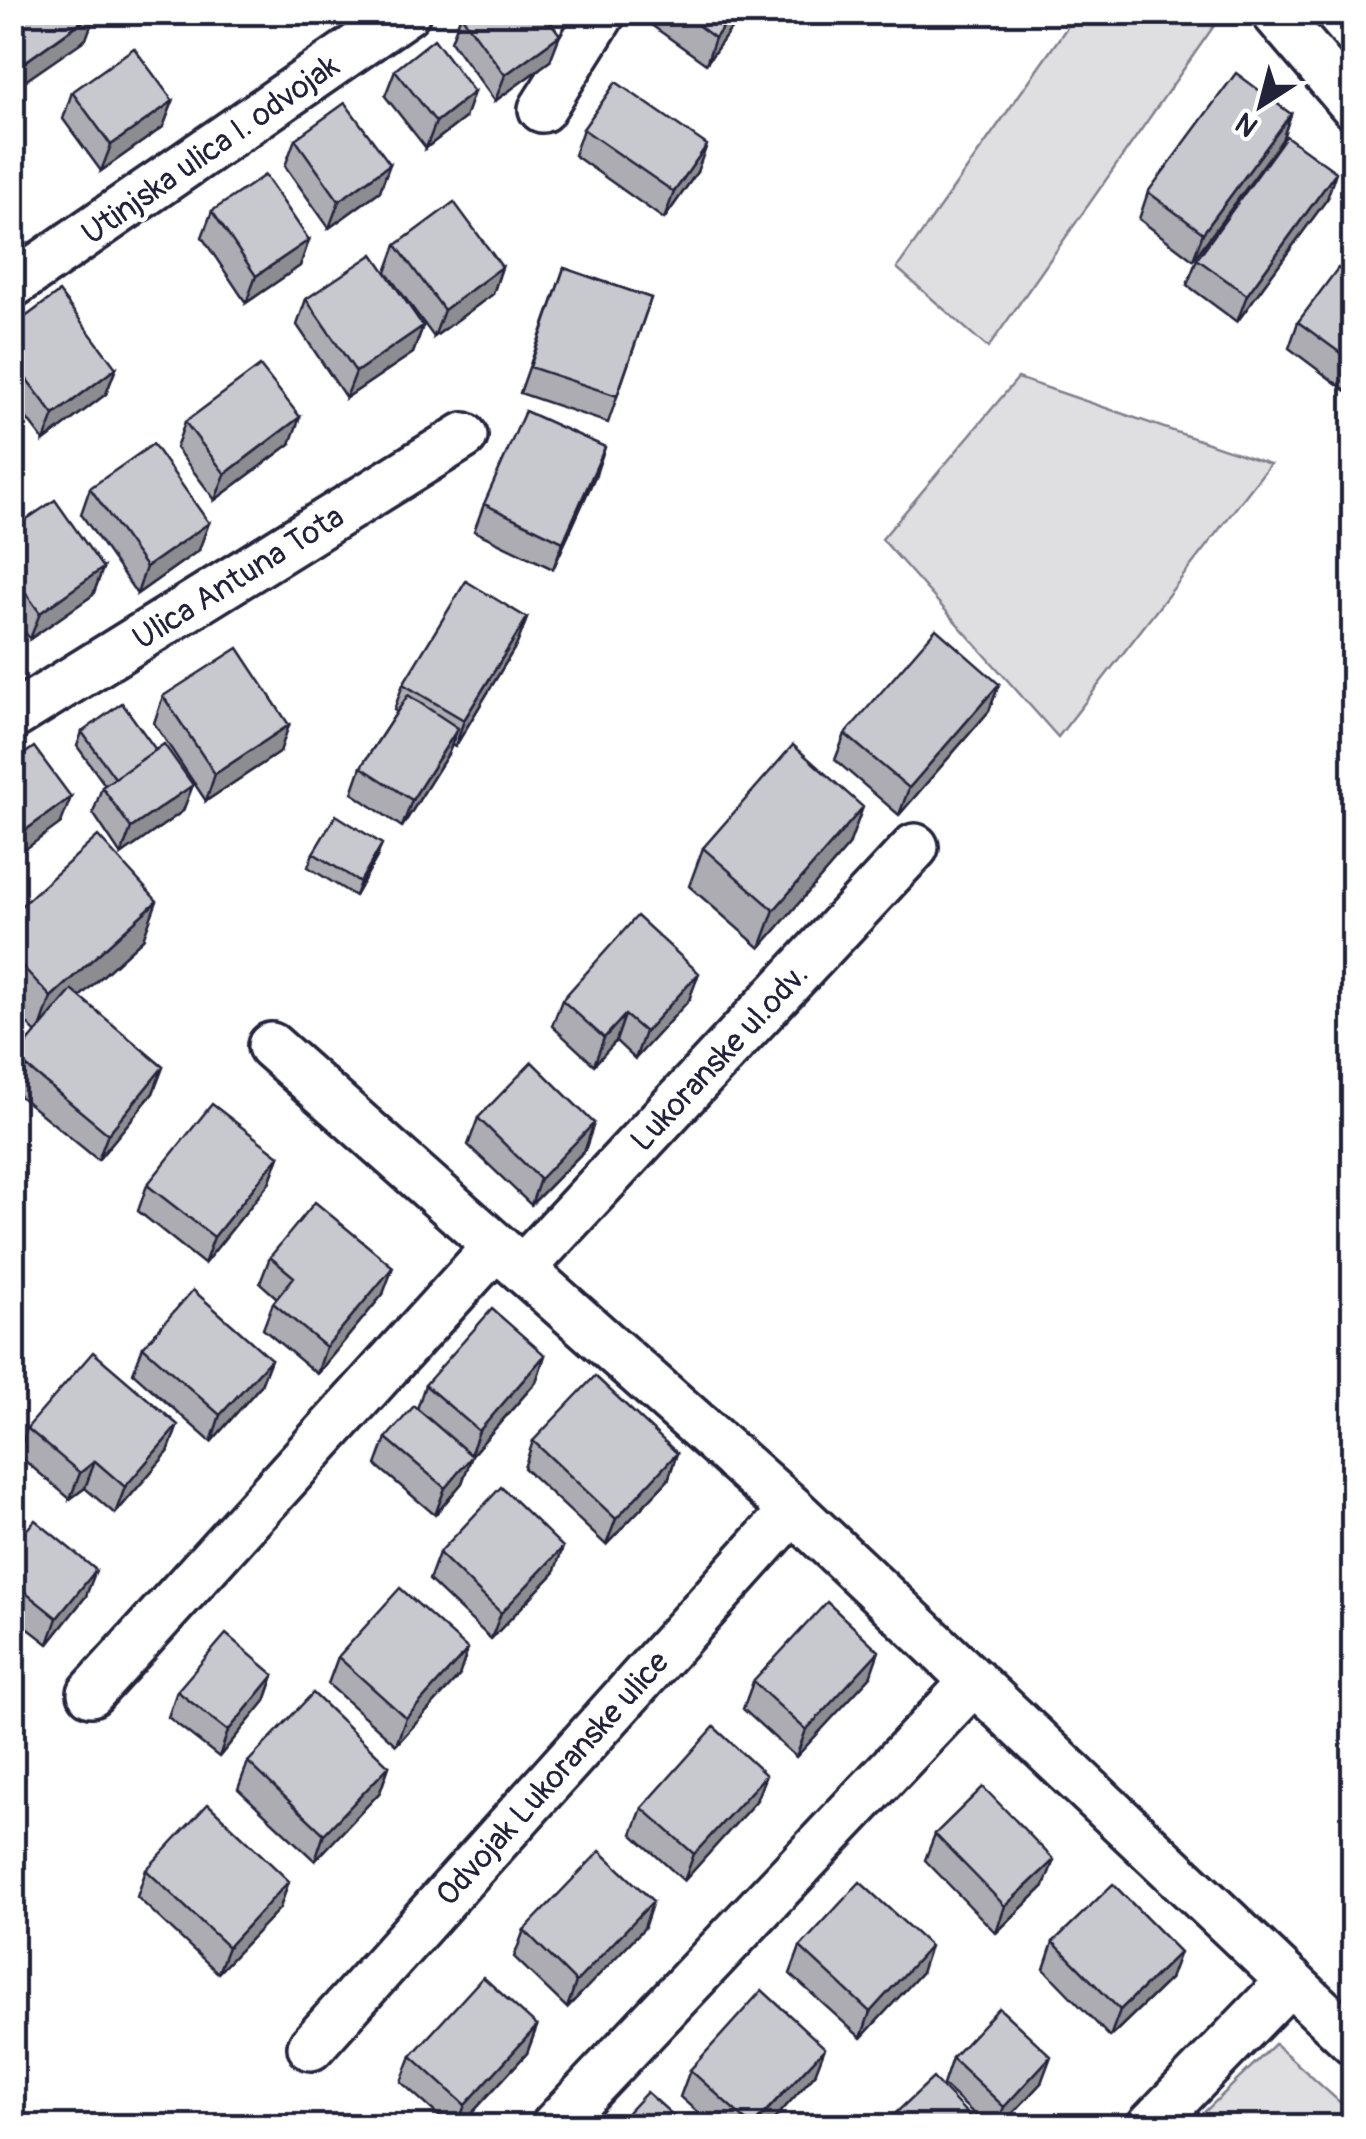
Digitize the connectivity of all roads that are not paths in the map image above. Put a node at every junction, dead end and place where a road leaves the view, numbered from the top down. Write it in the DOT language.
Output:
graph roads {
  1 [pos="407,12"];
  2 [pos="603,12"];
  3 [pos="1274,12"];
  4 [pos="1354,106"];
  5 [pos="542,110"];
  6 [pos="12,286"];
  7 [pos="464,436"];
  8 [pos="12,717"];
  9 [pos="915,847"];
  10 [pos="271,1046"];
  11 [pos="510,1257"];
  12 [pos="794,1510"];
  13 [pos="974,1681"];
  14 [pos="91,1693"];
  15 [pos="1290,1981"];
  16 [pos="1354,2042"];
  17 [pos="311,2047"];
  18 [pos="554,2126"];
  19 [pos="1150,2126"];
  1 -- 6 [label="street, Utinjska ulica I. odvojak"];
  2 -- 5 [label="street"];
  3 -- 4 [label="street"];
  7 -- 8 [label="street, Ulica Antuna Tota"];
  9 -- 11 [label="street, Lukoranske ul.odv."];
  10 -- 11 [label="street"];
  11 -- 12 [label="street"];
  11 -- 14 [label="street"];
  12 -- 13 [label="street"];
  12 -- 17 [label="street, Odvojak Lukoranske ulice"];
  13 -- 15 [label="street"];
  13 -- 18 [label="street"];
  15 -- 16 [label="street"];
  15 -- 19 [label="street"];
}
